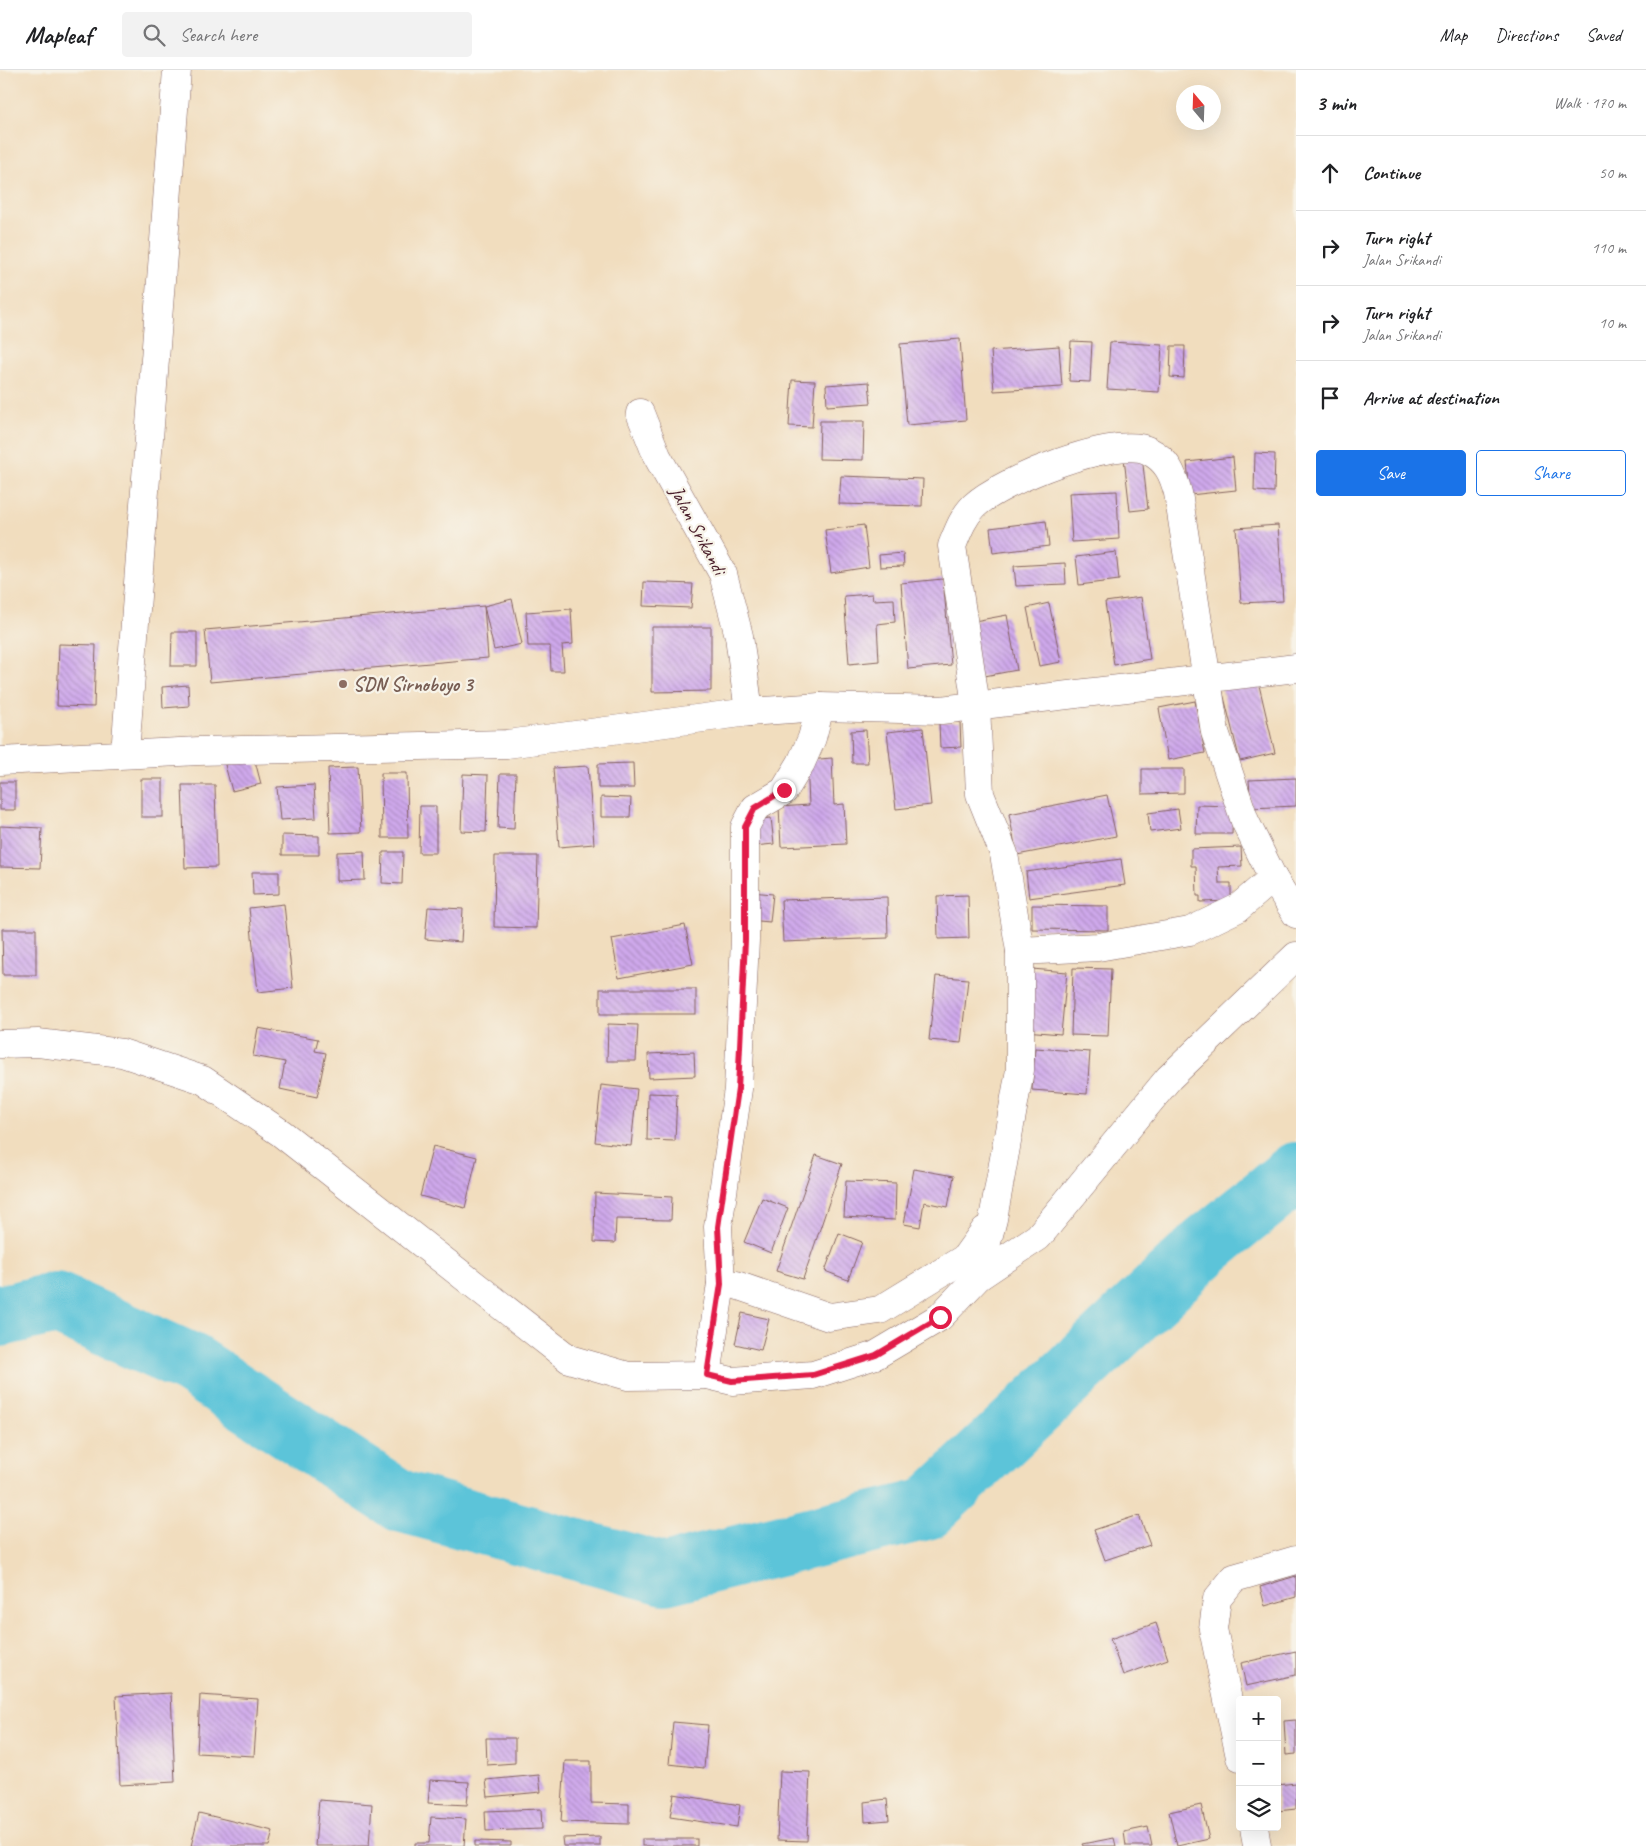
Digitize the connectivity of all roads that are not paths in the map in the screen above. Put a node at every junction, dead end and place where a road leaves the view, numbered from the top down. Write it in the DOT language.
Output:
graph roads {
  1 [pos="177,70"];
  2 [pos="640,413"];
  3 [pos="1296,668"];
  4 [pos="1206,678"];
  5 [pos="976,705"];
  6 [pos="820,707"];
  7 [pos="749,712"];
  8 [pos="125,754"];
  9 [pos="0,761"];
  10 [pos="1273,878"];
  11 [pos="1296,914"];
  12 [pos="1020,952"];
  13 [pos="1296,956"];
  14 [pos="0,1044"];
  15 [pos="993,1219"];
  16 [pos="978,1277"];
  17 [pos="721,1284"];
  18 [pos="707,1375"];
  19 [pos="1296,1560"];
  20 [pos="1236,1741"];
  21 [pos="1255,1831"];
  22 [pos="1257,1846"];
  1 -- 8 [label="street"];
  2 -- 7 [label="street, Jalan Srikandi"];
  3 -- 4 [label="street"];
  4 -- 5 [label="street"];
  4 -- 5 [label="street"];
  4 -- 10 [label="street"];
  5 -- 6 [label="street"];
  5 -- 12 [label="street"];
  6 -- 7 [label="street"];
  6 -- 17 [label="street"];
  7 -- 8 [label="street"];
  8 -- 9 [label="street"];
  10 -- 11 [label="street"];
  10 -- 12 [label="street"];
  12 -- 15 [label="street"];
  13 -- 16 [label="street"];
  14 -- 18 [label="street"];
  15 -- 16 [label="street"];
  15 -- 17 [label="street"];
  16 -- 18 [label="street"];
  17 -- 18 [label="street"];
  19 -- 20 [label="street"];
  21 -- 22 [label="street"];
}
